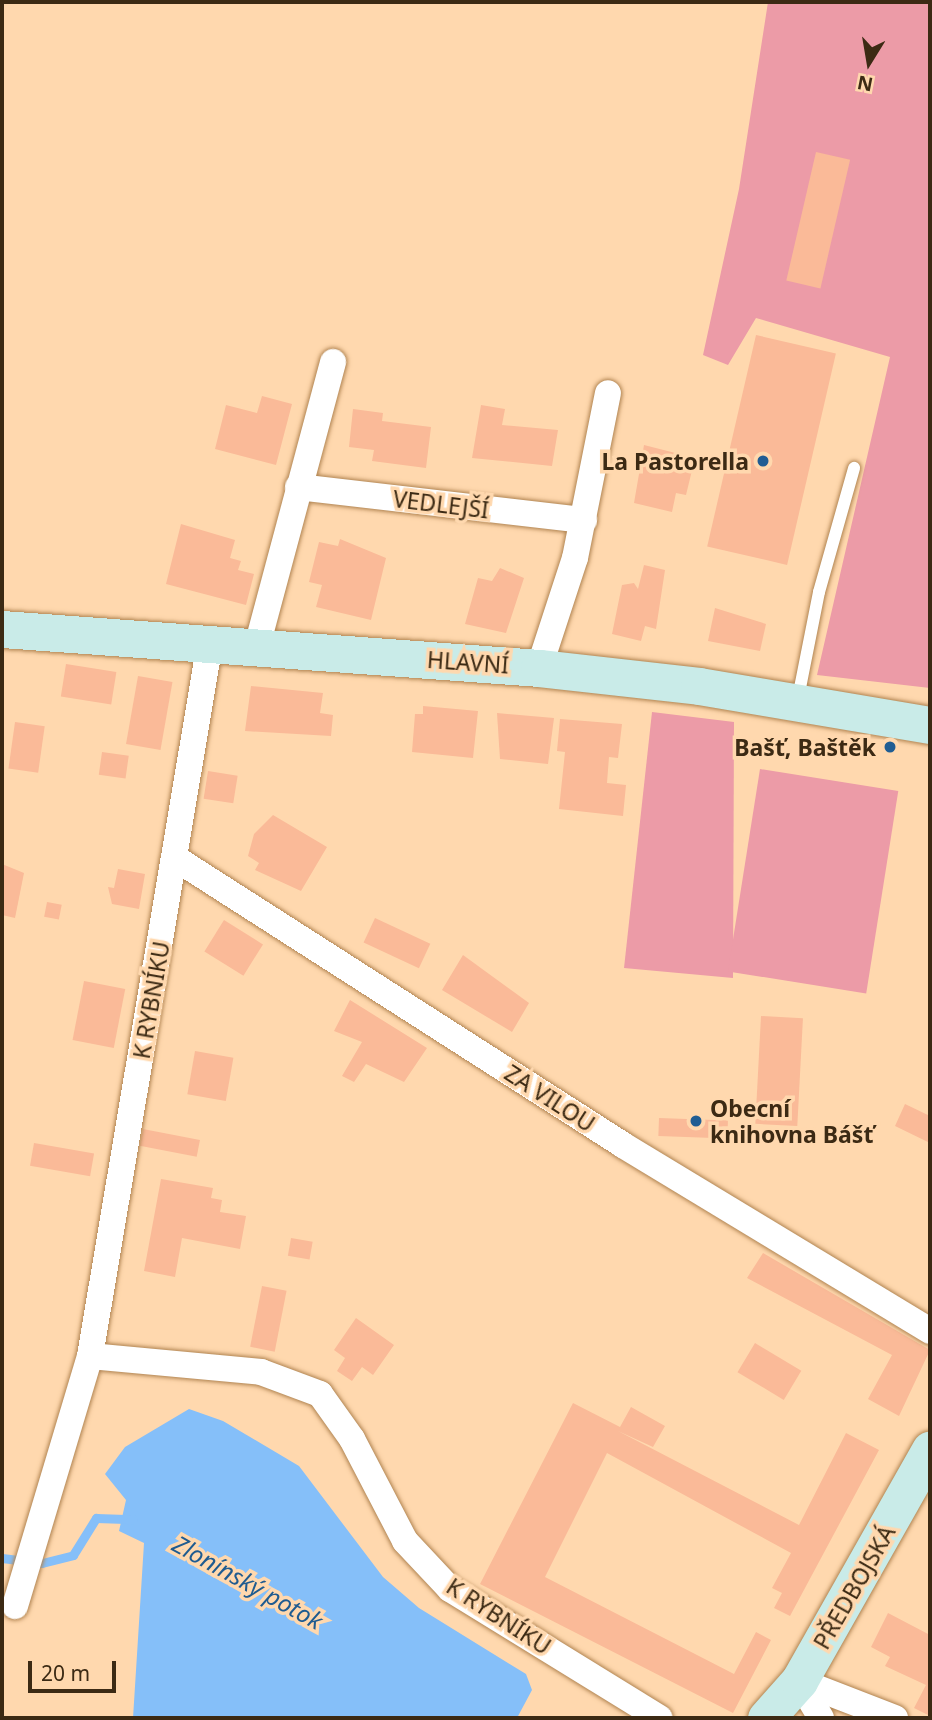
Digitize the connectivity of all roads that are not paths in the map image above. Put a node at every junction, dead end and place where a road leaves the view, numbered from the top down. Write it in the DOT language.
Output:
graph roads {
  1 [pos="333,362"];
  2 [pos="608,393"];
  3 [pos="854,468"];
  4 [pos="298,487"];
  5 [pos="584,520"];
  6 [pos="2,629"];
  7 [pos="210,643"];
  8 [pos="257,646"];
  9 [pos="539,667"];
  10 [pos="798,700"];
  11 [pos="930,725"];
  12 [pos="175,858"];
  13 [pos="930,1331"];
  14 [pos="90,1356"];
  15 [pos="930,1449"];
  16 [pos="15,1606"];
  17 [pos="799,1681"];
  18 [pos="660,1718"];
  19 [pos="766,1718"];
  20 [pos="821,1718"];
  21 [pos="895,1718"];
  1 -- 4 [label="street"];
  2 -- 5 [label="street"];
  3 -- 10 [label="lane"];
  4 -- 5 [label="street, VEDLEJŠÍ"];
  4 -- 8 [label="street"];
  5 -- 9 [label="street"];
  6 -- 7 [label="street, HLAVNÍ"];
  7 -- 8 [label="street, HLAVNÍ"];
  7 -- 12 [label="street, K RYBNÍKU"];
  8 -- 9 [label="street, HLAVNÍ"];
  9 -- 10 [label="street, HLAVNÍ"];
  10 -- 11 [label="street, HLAVNÍ"];
  12 -- 13 [label="street, ZA VILOU"];
  12 -- 14 [label="street, K RYBNÍKU"];
  14 -- 16 [label="street, K RYBNÍKU"];
  14 -- 18 [label="street, K RYBNÍKU"];
  15 -- 17 [label="street, PŘEDBOJSKÁ"];
  17 -- 19 [label="street, PŘEDBOJSKÁ"];
  17 -- 20 [label="street"];
  17 -- 21 [label="street"];
}
